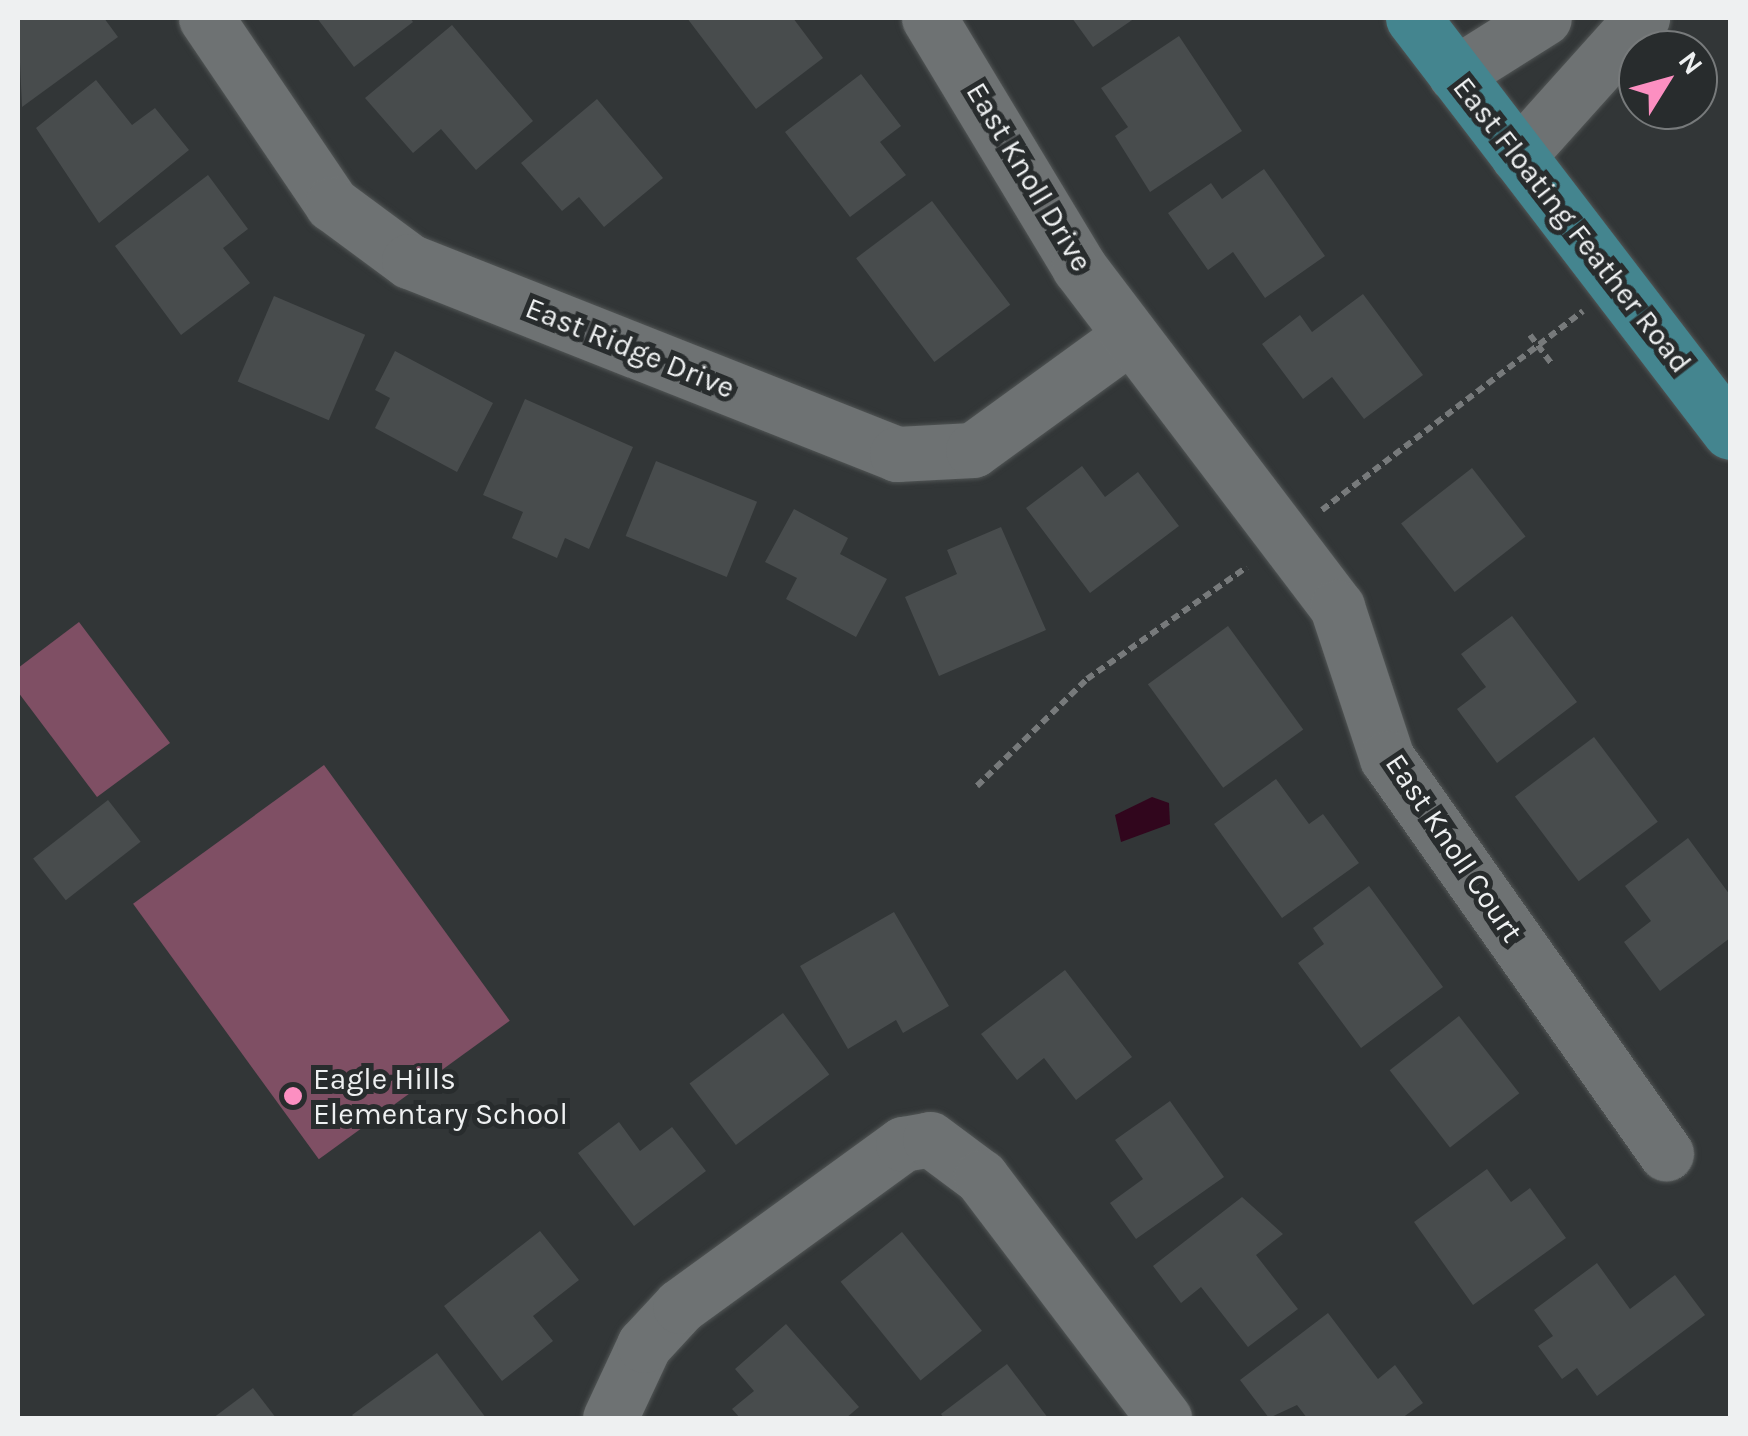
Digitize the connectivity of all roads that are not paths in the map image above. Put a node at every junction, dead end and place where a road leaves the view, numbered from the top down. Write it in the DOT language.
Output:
graph roads {
  1 [pos="206,18"];
  2 [pos="928,18"];
  3 [pos="1413,18"];
  4 [pos="1544,18"];
  5 [pos="1642,18"];
  6 [pos="1456,74"];
  7 [pos="1518,156"];
  8 [pos="1130,336"];
  9 [pos="1730,432"];
  10 [pos="1666,1153"];
  11 [pos="610,1418"];
  12 [pos="1164,1418"];
  1 -- 8 [label="street, East Ridge Drive"];
  2 -- 8 [label="street, East Knoll Drive"];
  3 -- 6 [label="main road, East Floating Feather Road"];
  4 -- 6 [label="street"];
  5 -- 7 [label="street"];
  6 -- 7 [label="main road, East Floating Feather Road"];
  7 -- 9 [label="main road, East Floating Feather Road"];
  8 -- 10 [label="street, East Knoll Court"];
  11 -- 12 [label="street"];
}
